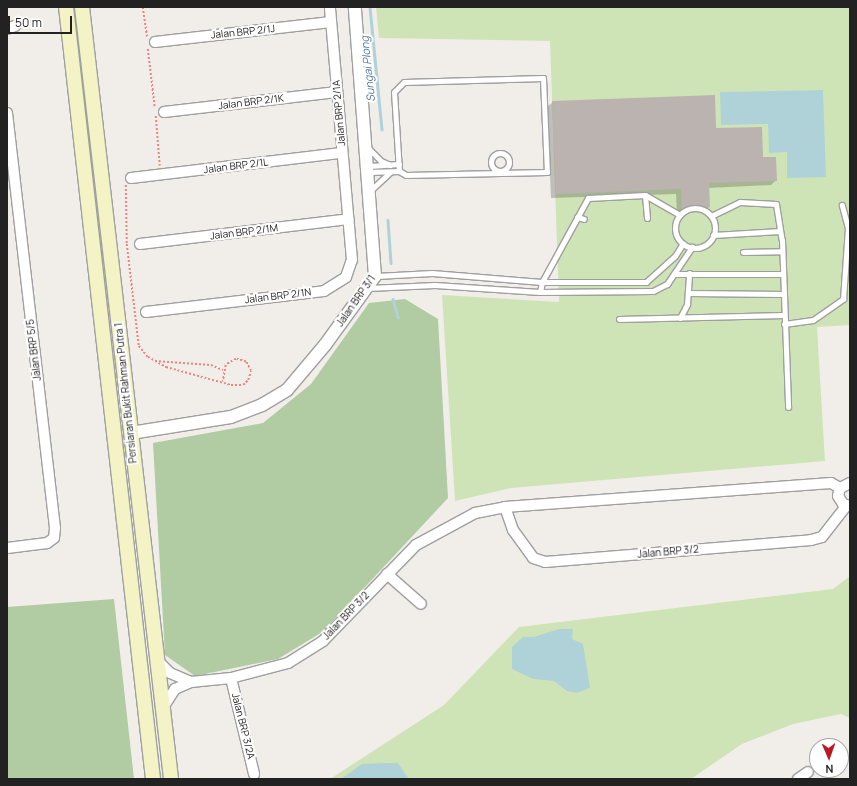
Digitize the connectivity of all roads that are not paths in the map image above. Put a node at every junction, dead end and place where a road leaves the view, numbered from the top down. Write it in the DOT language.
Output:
graph roads {
  1 [pos="66,7"];
  2 [pos="82,7"];
  3 [pos="330,7"];
  4 [pos="355,7"];
  5 [pos="331,22"];
  6 [pos="150,42"];
  7 [pos="337,92"];
  8 [pos="164,112"];
  9 [pos="7,113"];
  10 [pos="367,147"];
  11 [pos="342,153"];
  12 [pos="399,164"];
  13 [pos="390,165"];
  14 [pos="369,169"];
  15 [pos="391,171"];
  16 [pos="399,171"];
  17 [pos="128,178"];
  18 [pos="371,190"];
  19 [pos="644,195"];
  20 [pos="842,205"];
  21 [pos="680,215"];
  22 [pos="711,216"];
  23 [pos="577,217"];
  24 [pos="647,218"];
  25 [pos="349,219"];
  26 [pos="584,219"];
  27 [pos="780,231"];
  28 [pos="713,235"];
  29 [pos="683,243"];
  30 [pos="140,244"];
  31 [pos="692,247"];
  32 [pos="782,251"];
  33 [pos="743,252"];
  34 [pos="689,273"];
  35 [pos="674,274"];
  36 [pos="783,274"];
  37 [pos="375,276"];
  38 [pos="542,282"];
  39 [pos="367,288"];
  40 [pos="540,292"];
  41 [pos="689,294"];
  42 [pos="784,294"];
  43 [pos="146,312"];
  44 [pos="784,315"];
  45 [pos="680,318"];
  46 [pos="619,319"];
  47 [pos="784,324"];
  48 [pos="788,407"];
  49 [pos="112,415"];
  50 [pos="130,433"];
  51 [pos="850,483"];
  52 [pos="840,488"];
  53 [pos="848,506"];
  54 [pos="505,507"];
  55 [pos="122,510"];
  56 [pos="7,548"];
  57 [pos="387,574"];
  58 [pos="421,604"];
  59 [pos="157,660"];
  60 [pos="231,678"];
  61 [pos="191,682"];
  62 [pos="162,709"];
  63 [pos="808,772"];
  64 [pos="254,774"];
  65 [pos="153,779"];
  66 [pos="171,779"];
  67 [pos="798,779"];
  1 -- 49 [label="main road, Persiaran Bukit Rahman Putra 1"];
  2 -- 50 [label="main road, Persiaran Bukit Rahman Putra 1"];
  3 -- 5 [label="street, Jalan BRP 2/1A"];
  4 -- 10 [label="street, Jalan BRP 3/1"];
  5 -- 6 [label="street, Jalan BRP 2/1J"];
  5 -- 7 [label="street, Jalan BRP 2/1A"];
  7 -- 8 [label="street, Jalan BRP 2/1K"];
  7 -- 11 [label="street, Jalan BRP 2/1A"];
  9 -- 56 [label="street, Jalan BRP 5/5"];
  10 -- 13 [label="lane"];
  10 -- 14 [label="street, Jalan BRP 3/1"];
  11 -- 17 [label="street, Jalan BRP 2/1L"];
  11 -- 25 [label="street, Jalan BRP 2/1A"];
  12 -- 13 [label="lane"];
  12 -- 16 [label="lane"];
  12 -- 16 [label="lane"];
  13 -- 14 [label="lane"];
  14 -- 15 [label="lane"];
  14 -- 18 [label="street, Jalan BRP 3/1"];
  15 -- 16 [label="lane"];
  15 -- 18 [label="lane"];
  18 -- 37 [label="street, Jalan BRP 3/1"];
  19 -- 21 [label="lane"];
  19 -- 23 [label="lane"];
  19 -- 24 [label="lane"];
  20 -- 47 [label="lane"];
  21 -- 22 [label="lane"];
  21 -- 29 [label="lane"];
  22 -- 27 [label="lane"];
  22 -- 28 [label="lane"];
  23 -- 26 [label="lane"];
  23 -- 38 [label="lane"];
  25 -- 30 [label="street, Jalan BRP 2/1M"];
  25 -- 43 [label="street, Jalan BRP 2/1N"];
  27 -- 28 [label="lane"];
  27 -- 32 [label="lane"];
  28 -- 31 [label="lane"];
  29 -- 31 [label="lane"];
  29 -- 38 [label="lane"];
  31 -- 35 [label="lane"];
  32 -- 33 [label="lane"];
  32 -- 36 [label="lane"];
  34 -- 35 [label="lane"];
  34 -- 36 [label="lane"];
  34 -- 41 [label="lane"];
  35 -- 40 [label="lane"];
  36 -- 42 [label="lane"];
  37 -- 38 [label="lane"];
  37 -- 39 [label="street, Jalan BRP 3/1"];
  38 -- 40 [label="lane"];
  39 -- 40 [label="lane"];
  39 -- 50 [label="street, Jalan BRP 3/1"];
  41 -- 42 [label="lane"];
  41 -- 45 [label="lane"];
  42 -- 44 [label="lane"];
  44 -- 45 [label="lane"];
  44 -- 47 [label="lane"];
  45 -- 46 [label="lane"];
  47 -- 48 [label="lane"];
  49 -- 50 [label="main road"];
  49 -- 55 [label="main road, Persiaran Bukit Rahman Putra 1"];
  50 -- 55 [label="main road"];
  50 -- 59 [label="main road, Persiaran Bukit Rahman Putra 1"];
  51 -- 52 [label="street"];
  52 -- 53 [label="street"];
  52 -- 54 [label="street, Jalan BRP 3/2"];
  53 -- 54 [label="street, Jalan BRP 3/2"];
  54 -- 57 [label="street, Jalan BRP 3/2"];
  55 -- 65 [label="main road, Persiaran Bukit Rahman Putra 1"];
  57 -- 58 [label="street"];
  57 -- 60 [label="street, Jalan BRP 3/2"];
  59 -- 61 [label="street, Jalan BRP 3/2"];
  59 -- 62 [label="main road, Persiaran Bukit Rahman Putra 1"];
  60 -- 61 [label="street, Jalan BRP 3/2"];
  60 -- 64 [label="street, Jalan BRP 3/2A"];
  61 -- 62 [label="street, Jalan BRP 3/2"];
  62 -- 66 [label="main road, Persiaran Bukit Rahman Putra 1"];
  63 -- 67 [label="street"];
}
